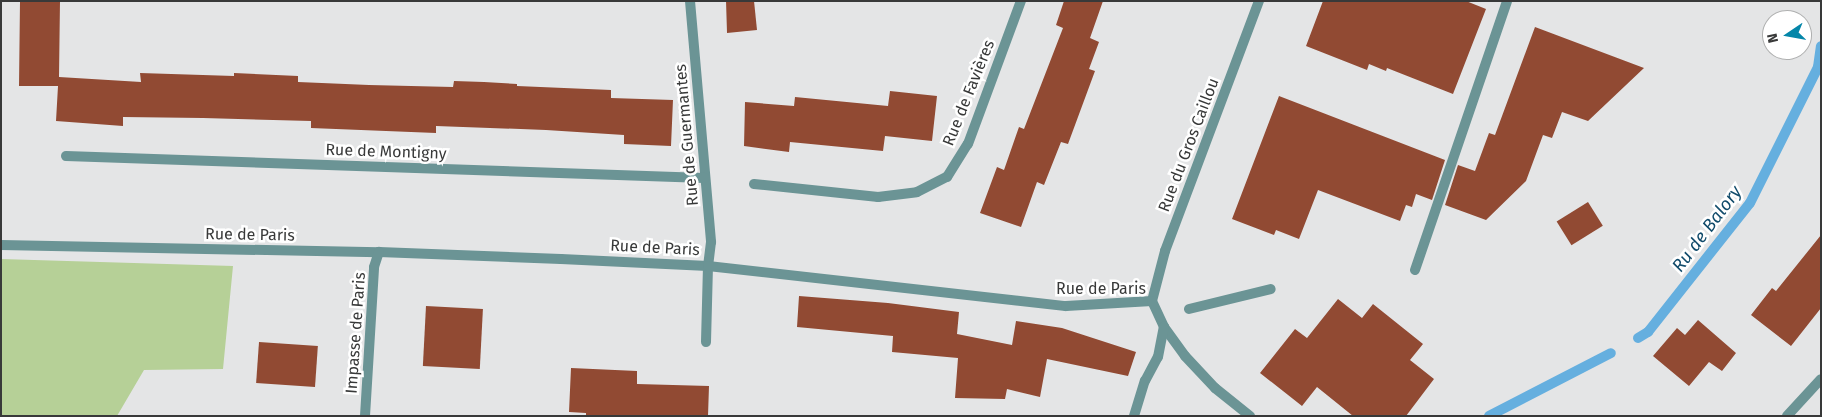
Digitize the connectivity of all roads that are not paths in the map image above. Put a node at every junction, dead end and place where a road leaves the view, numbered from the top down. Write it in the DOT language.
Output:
graph roads {
  1 [pos="690,1"];
  2 [pos="1021,1"];
  3 [pos="1259,1"];
  4 [pos="1507,1"];
  5 [pos="66,156"];
  6 [pos="705,178"];
  7 [pos="754,184"];
  8 [pos="1,245"];
  9 [pos="379,252"];
  10 [pos="708,266"];
  11 [pos="1415,270"];
  12 [pos="1271,289"];
  13 [pos="1152,301"];
  14 [pos="1189,310"];
  15 [pos="1164,326"];
  16 [pos="706,342"];
  17 [pos="1821,379"];
  18 [pos="365,416"];
  19 [pos="1134,416"];
  20 [pos="1250,416"];
  21 [pos="1787,416"];
  1 -- 6 [label="street, Rue de Guermantes"];
  2 -- 7 [label="street, Rue de Favières"];
  3 -- 13 [label="street, Rue du Gros Caillou"];
  4 -- 11 [label="street"];
  5 -- 6 [label="street, Rue de Montigny"];
  6 -- 10 [label="street, Rue de Guermantes"];
  8 -- 9 [label="street, Rue de Paris"];
  9 -- 10 [label="street, Rue de Paris"];
  9 -- 18 [label="street, Impasse de Paris"];
  10 -- 13 [label="street, Rue de Paris"];
  10 -- 16 [label="street, Rue de Guermantes"];
  12 -- 14 [label="street"];
  13 -- 15 [label="street, Rue de Paris"];
  15 -- 19 [label="street"];
  15 -- 20 [label="street, Rue de Paris"];
  17 -- 21 [label="street"];
}
